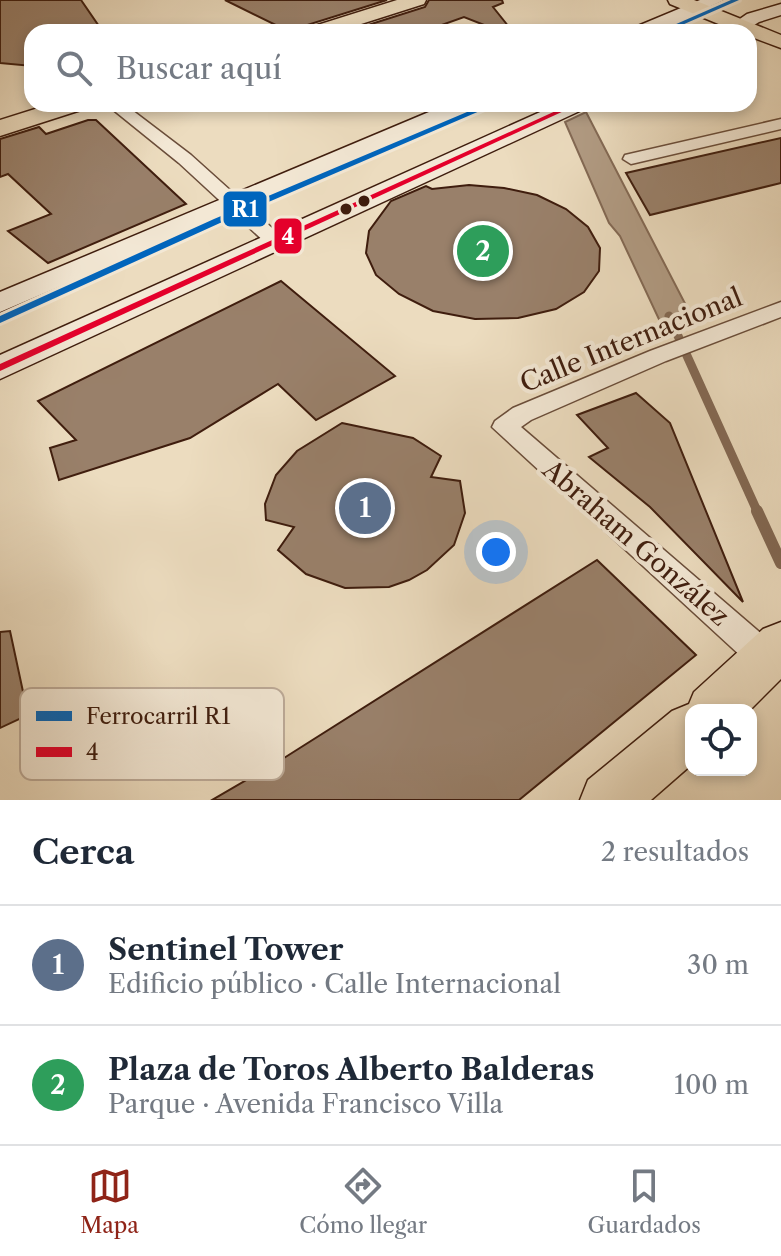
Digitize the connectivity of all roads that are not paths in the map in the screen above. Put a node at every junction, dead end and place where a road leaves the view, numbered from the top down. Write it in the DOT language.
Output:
graph roads {
  1 [pos="417,0"];
  2 [pos="696,3"];
  3 [pos="781,9"];
  4 [pos="340,24"];
  5 [pos="655,24"];
  6 [pos="728,24"];
  7 [pos="743,24"];
  8 [pos="757,35"];
  9 [pos="781,42"];
  10 [pos="51,112"];
  11 [pos="124,112"];
  12 [pos="447,112"];
  13 [pos="558,112"];
  14 [pos="781,124"];
  15 [pos="0,128"];
  16 [pos="631,159"];
  17 [pos="234,201"];
  18 [pos="275,241"];
  19 [pos="0,303"];
  20 [pos="781,309"];
  21 [pos="0,368"];
  22 [pos="504,427"];
  23 [pos="774,652"];
  24 [pos="719,704"];
  25 [pos="685,735"];
  26 [pos="608,800"];
  1 -- 4 [label="main road"];
  2 -- 5 [label="main road"];
  2 -- 6 [label="main road"];
  3 -- 7 [label="main road"];
  8 -- 9 [label="main road"];
  10 -- 15 [label="main road"];
  11 -- 17 [label="street"];
  12 -- 17 [label="main road"];
  13 -- 18 [label="main road"];
  14 -- 16 [label="street"];
  17 -- 18 [label="street"];
  17 -- 19 [label="main road"];
  18 -- 21 [label="main road"];
  20 -- 22 [label="street, Calle Internacional"];
  22 -- 23 [label="street, Abraham González"];
  23 -- 24 [label="main road"];
  25 -- 26 [label="main road"];
}
